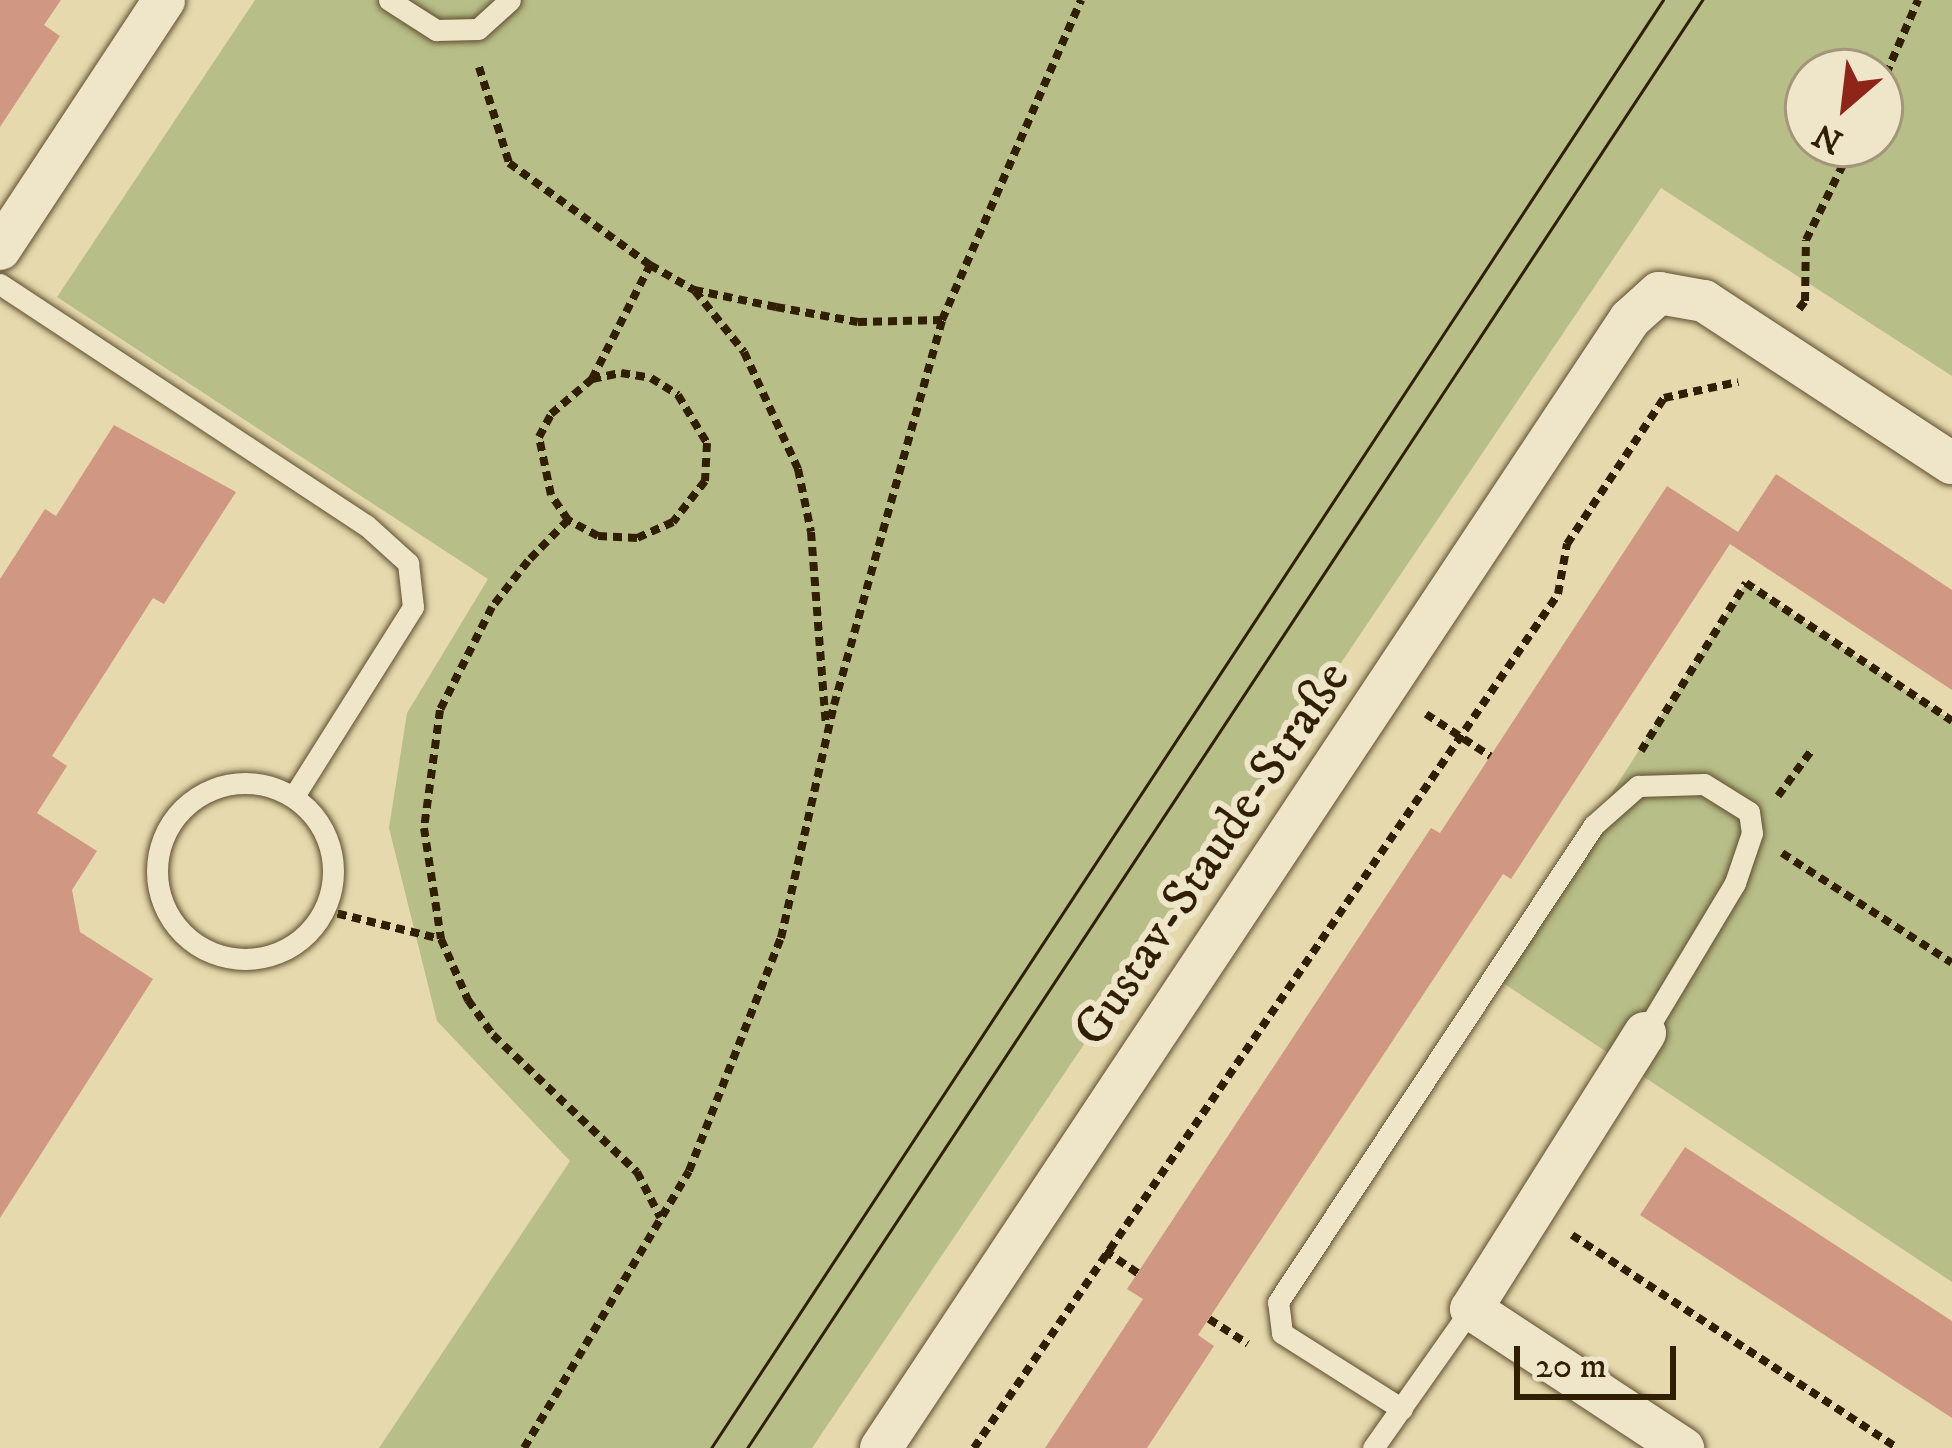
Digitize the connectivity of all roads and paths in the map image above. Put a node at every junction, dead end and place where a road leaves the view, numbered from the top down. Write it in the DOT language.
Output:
graph roads {
  1 [pos="164,0"];
  2 [pos="389,0"];
  3 [pos="510,0"];
  4 [pos="1081,0"];
  5 [pos="1918,0"];
  6 [pos="465,30"];
  7 [pos="1897,48"];
  8 [pos="1841,168"];
  9 [pos="0,249"];
  10 [pos="650,265"];
  11 [pos="0,284"];
  12 [pos="694,290"];
  13 [pos="942,320"];
  14 [pos="1769,362"];
  15 [pos="592,379"];
  16 [pos="1952,463"];
  17 [pos="568,520"];
  18 [pos="1388,688"];
  19 [pos="1952,721"];
  20 [pos="827,737"];
  21 [pos="1463,738"];
  22 [pos="1490,756"];
  23 [pos="294,796"];
  24 [pos="1594,825"];
  25 [pos="1752,833"];
  26 [pos="323,910"];
  27 [pos="441,939"];
  28 [pos="1952,963"];
  29 [pos="1645,1033"];
  30 [pos="1535,1211"];
  31 [pos="661,1218"];
  32 [pos="1106,1251"];
  33 [pos="1138,1273"];
  34 [pos="1471,1309"];
  35 [pos="1402,1409"];
  36 [pos="524,1448"];
  37 [pos="880,1448"];
  38 [pos="974,1448"];
  39 [pos="1373,1448"];
  40 [pos="1683,1448"];
  41 [pos="1898,1448"];
  1 -- 9 [label="street"];
  2 -- 6 [label="lane"];
  3 -- 6 [label="lane"];
  4 -- 13 [label="path"];
  5 -- 7 [label="path"];
  6 -- 10 [label="path"];
  8 -- 14 [label="path"];
  10 -- 12 [label="path"];
  10 -- 15 [label="path"];
  11 -- 23 [label="lane"];
  12 -- 13 [label="path"];
  12 -- 20 [label="path"];
  13 -- 20 [label="path"];
  14 -- 16 [label="street"];
  14 -- 18 [label="street, Gustav-Staude-Straße"];
  14 -- 21 [label="path"];
  15 -- 17 [label="path"];
  15 -- 17 [label="path"];
  17 -- 27 [label="path"];
  18 -- 21 [label="path"];
  18 -- 37 [label="street, Gustav-Staude-Straße"];
  19 -- 24 [label="path"];
  20 -- 31 [label="path"];
  21 -- 22 [label="path"];
  21 -- 32 [label="path"];
  23 -- 26 [label="lane"];
  23 -- 26 [label="lane"];
  24 -- 25 [label="lane"];
  24 -- 35 [label="lane"];
  25 -- 28 [label="path"];
  25 -- 29 [label="lane"];
  26 -- 27 [label="path"];
  27 -- 31 [label="path"];
  29 -- 30 [label="street"];
  30 -- 34 [label="street"];
  30 -- 41 [label="path"];
  31 -- 36 [label="path"];
  32 -- 33 [label="path"];
  32 -- 38 [label="path"];
  34 -- 35 [label="lane"];
  34 -- 40 [label="street"];
  35 -- 39 [label="lane"];
}
